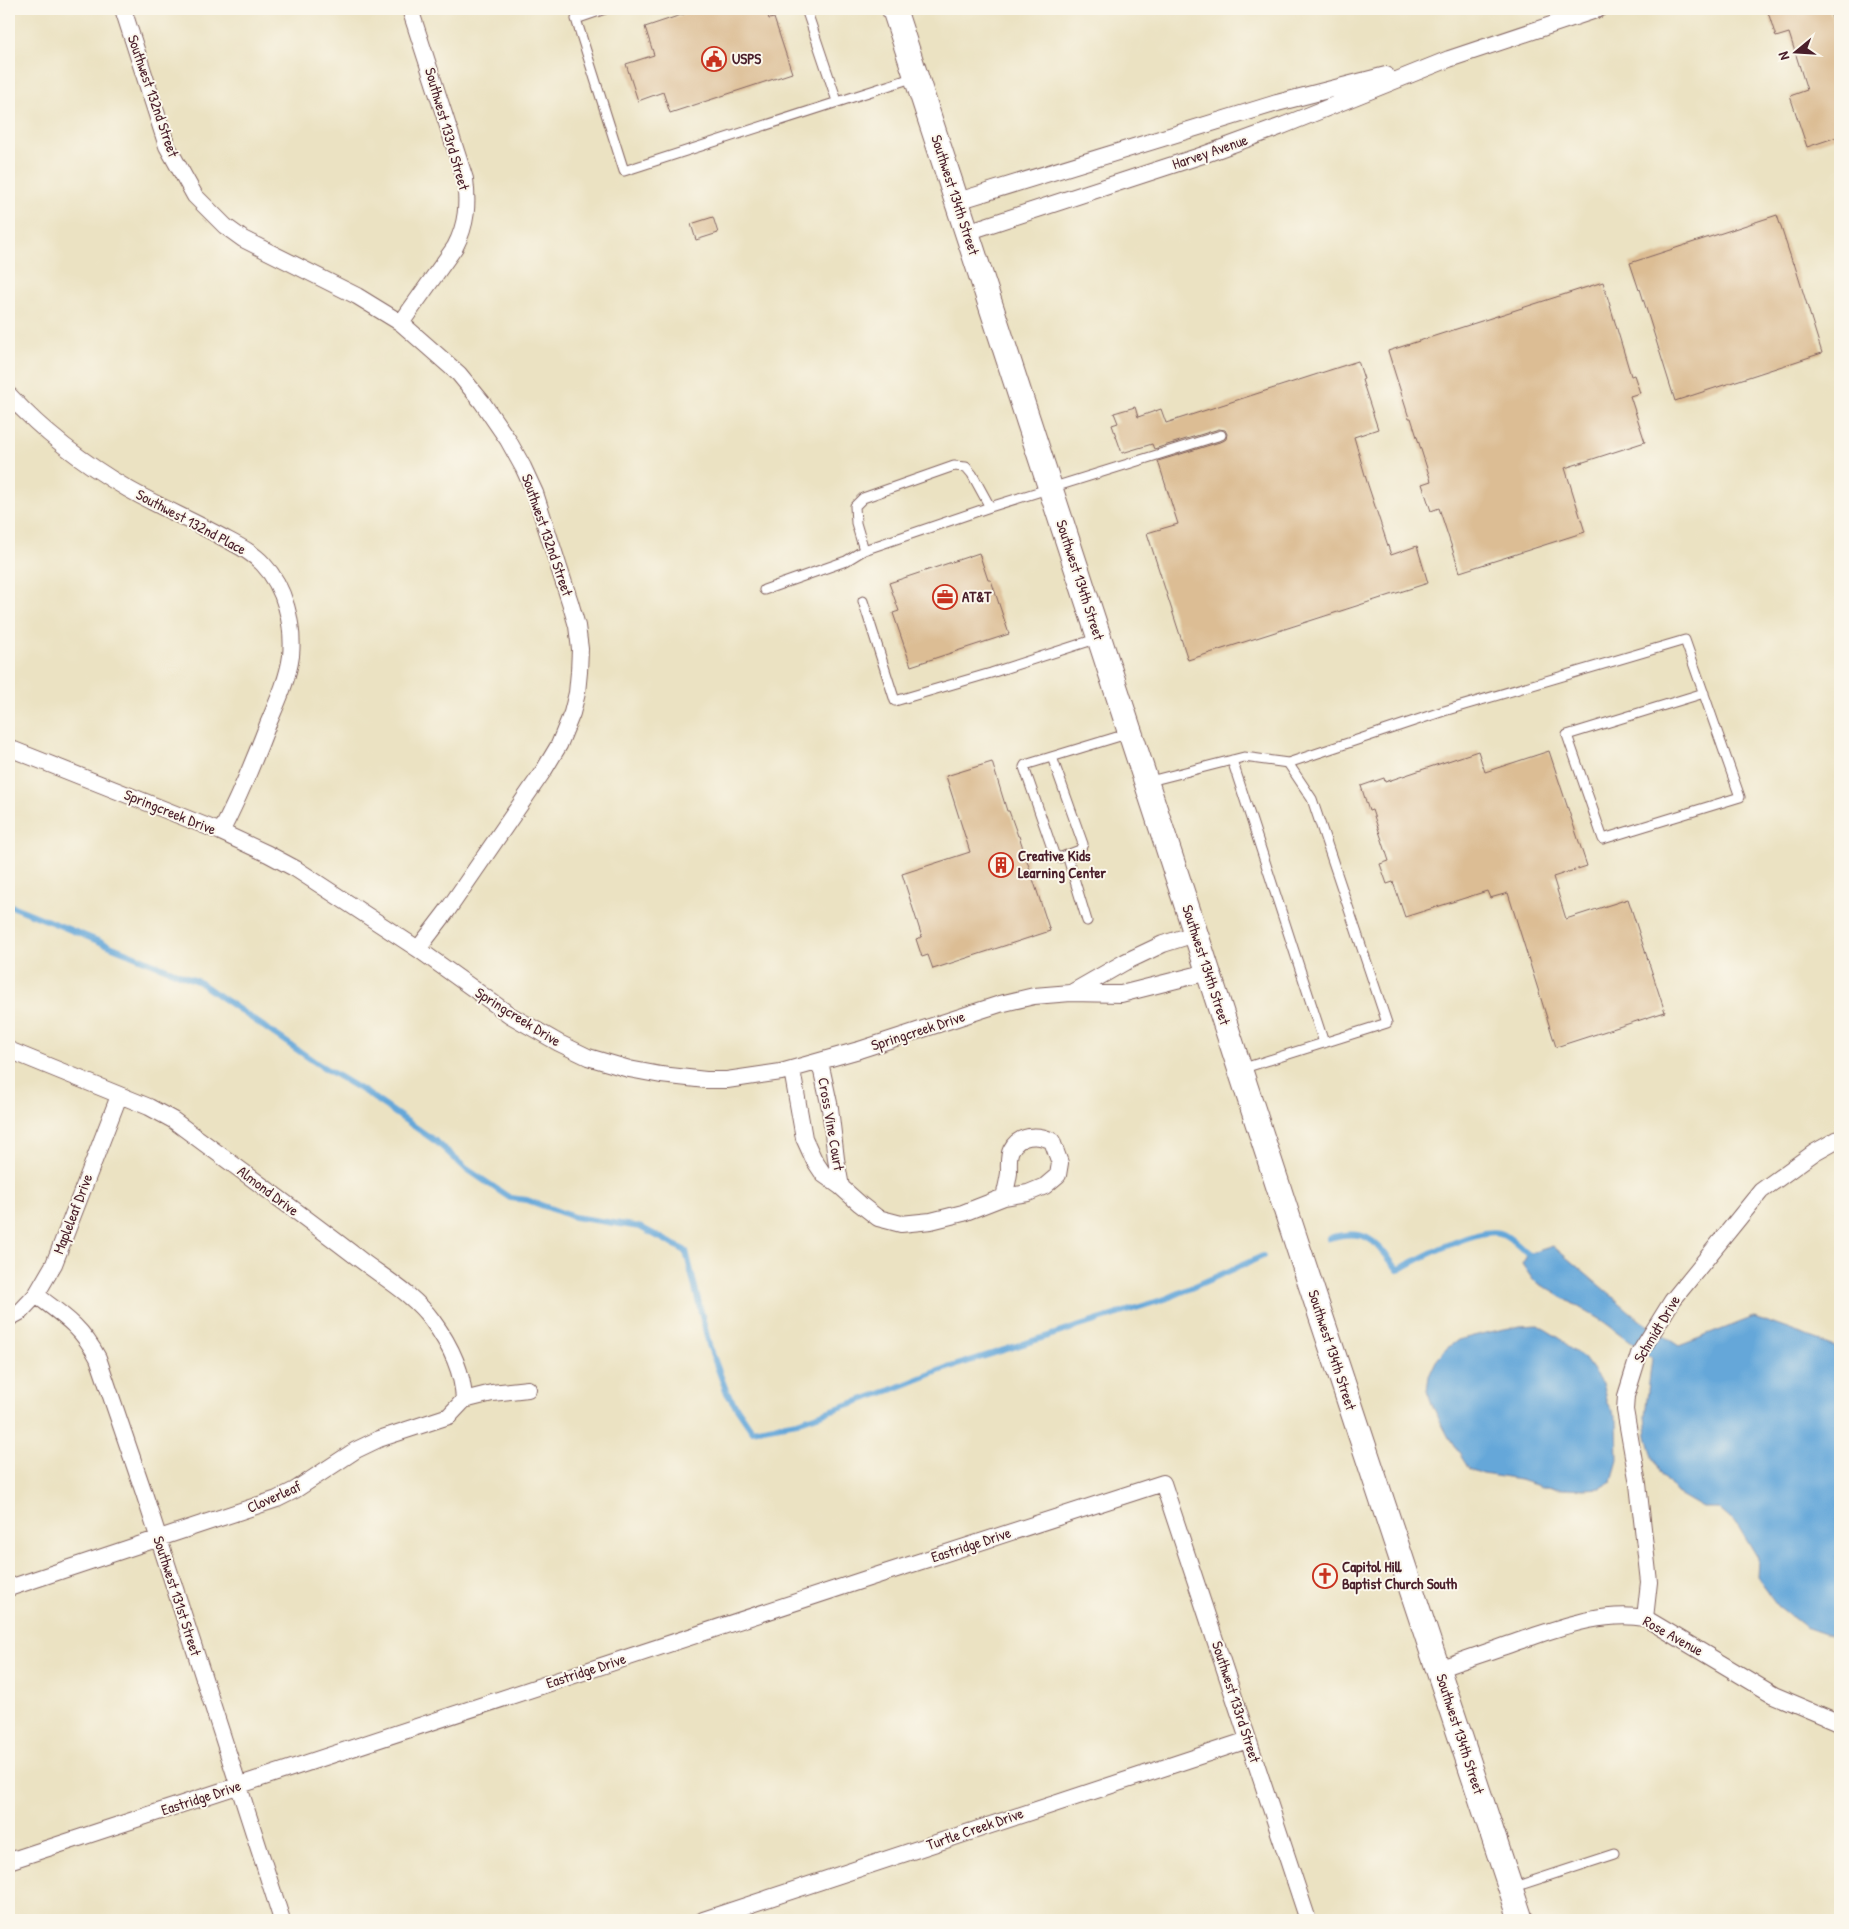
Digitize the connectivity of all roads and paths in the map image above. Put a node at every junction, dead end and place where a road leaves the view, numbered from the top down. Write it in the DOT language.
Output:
graph roads {
  1 [pos="123,9"];
  2 [pos="410,9"];
  3 [pos="605,9"];
  4 [pos="806,9"];
  5 [pos="894,9"];
  6 [pos="1595,10"];
  7 [pos="1449,59"];
  8 [pos="917,76"];
  9 [pos="837,101"];
  10 [pos="958,201"];
  11 [pos="967,232"];
  12 [pos="401,323"];
  13 [pos="9,395"];
  14 [pos="1221,435"];
  15 [pos="1051,489"];
  16 [pos="990,507"];
  17 [pos="864,550"];
  18 [pos="764,590"];
  19 [pos="863,601"];
  20 [pos="1099,638"];
  21 [pos="1704,693"];
  22 [pos="1130,733"];
  23 [pos="9,748"];
  24 [pos="1052,757"];
  25 [pos="1232,760"];
  26 [pos="1288,763"];
  27 [pos="1146,782"];
  28 [pos="221,832"];
  29 [pos="1067,855"];
  30 [pos="1087,921"];
  31 [pos="1196,934"];
  32 [pos="418,949"];
  33 [pos="1208,972"];
  34 [pos="1071,993"];
  35 [pos="1324,1043"];
  36 [pos="9,1050"];
  37 [pos="820,1062"];
  38 [pos="1240,1069"];
  39 [pos="792,1070"];
  40 [pos="119,1096"];
  41 [pos="1840,1138"];
  42 [pos="841,1187"];
  43 [pos="1004,1197"];
  44 [pos="36,1295"];
  45 [pos="9,1318"];
  46 [pos="528,1390"];
  47 [pos="464,1400"];
  48 [pos="1163,1483"];
  49 [pos="158,1538"];
  50 [pos="9,1588"];
  51 [pos="1645,1618"];
  52 [pos="1438,1669"];
  53 [pos="1840,1723"];
  54 [pos="1248,1740"];
  55 [pos="238,1786"];
  56 [pos="1615,1854"];
  57 [pos="9,1861"];
  58 [pos="1509,1888"];
  59 [pos="282,1920"];
  60 [pos="703,1920"];
  61 [pos="1308,1920"];
  62 [pos="1521,1920"];
  1 -- 12 [label="street, Southwest 132nd Street"];
  2 -- 12 [label="street, Southwest 133rd Street"];
  3 -- 9 [label="lane"];
  4 -- 9 [label="lane"];
  5 -- 8 [label="main road, Southwest 134th Street"];
  6 -- 7 [label="street, Harvey Avenue"];
  7 -- 10 [label="street, Harvey Avenue"];
  7 -- 11 [label="street, Harvey Avenue"];
  8 -- 9 [label="lane"];
  8 -- 10 [label="main road, Southwest 134th Street"];
  10 -- 11 [label="main road, Southwest 134th Street"];
  11 -- 15 [label="main road, Southwest 134th Street"];
  12 -- 32 [label="street, Southwest 132nd Street"];
  13 -- 28 [label="street, Southwest 132nd Place"];
  14 -- 15 [label="lane"];
  15 -- 16 [label="lane"];
  15 -- 20 [label="main road, Southwest 134th Street"];
  16 -- 17 [label="lane"];
  16 -- 17 [label="lane"];
  17 -- 18 [label="lane"];
  19 -- 20 [label="lane"];
  20 -- 22 [label="main road, Southwest 134th Street"];
  21 -- 21 [label="lane"];
  21 -- 26 [label="lane"];
  22 -- 24 [label="lane"];
  22 -- 27 [label="main road, Southwest 134th Street"];
  23 -- 28 [label="street, Springcreek Drive"];
  24 -- 29 [label="lane"];
  24 -- 29 [label="lane"];
  25 -- 26 [label="lane"];
  25 -- 27 [label="lane"];
  25 -- 35 [label="lane"];
  26 -- 35 [label="lane"];
  27 -- 31 [label="main road, Southwest 134th Street"];
  28 -- 32 [label="street, Springcreek Drive"];
  29 -- 30 [label="lane"];
  31 -- 33 [label="main road, Southwest 134th Street"];
  31 -- 34 [label="street, Springcreek Drive"];
  32 -- 39 [label="street, Springcreek Drive"];
  33 -- 34 [label="street, Springcreek Drive"];
  33 -- 38 [label="main road, Southwest 134th Street"];
  34 -- 37 [label="street, Springcreek Drive"];
  35 -- 38 [label="lane"];
  36 -- 40 [label="street, Almond Drive"];
  37 -- 39 [label="street, Springcreek Drive"];
  37 -- 42 [label="street, Cross Vine Court"];
  38 -- 52 [label="main road, Southwest 134th Street"];
  39 -- 42 [label="street, Cross Vine Court"];
  40 -- 44 [label="street, Mapleleaf Drive"];
  40 -- 47 [label="street, Almond Drive"];
  41 -- 51 [label="street, Schmidt Drive"];
  42 -- 43 [label="street, Cross Vine Court"];
  44 -- 45 [label="street, Mapleleaf Drive"];
  44 -- 49 [label="street, Southwest 131st Street"];
  46 -- 47 [label="street, Cloverleaf"];
  47 -- 49 [label="street, Cloverleaf"];
  48 -- 54 [label="street, Southwest 133rd Street"];
  48 -- 55 [label="street, Eastridge Drive"];
  49 -- 50 [label="street, Cloverleaf"];
  49 -- 55 [label="street, Southwest 131st Street"];
  51 -- 52 [label="street, Rose Avenue"];
  51 -- 53 [label="street, Rose Avenue"];
  52 -- 58 [label="main road, Southwest 134th Street"];
  54 -- 60 [label="street, Turtle Creek Drive"];
  54 -- 61 [label="street, Southwest 133rd Street"];
  55 -- 57 [label="street, Eastridge Drive"];
  55 -- 59 [label="street, Southwest 131st Street"];
  56 -- 58 [label="lane"];
  58 -- 62 [label="main road, Southwest 134th Street"];
}
